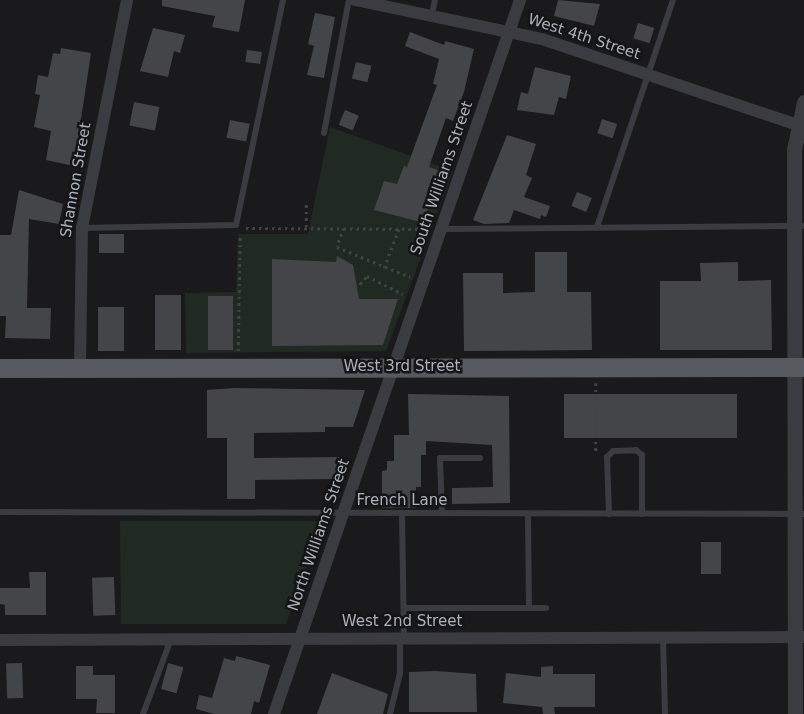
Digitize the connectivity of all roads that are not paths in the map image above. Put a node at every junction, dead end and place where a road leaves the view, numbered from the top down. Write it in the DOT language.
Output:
graph roads {
  1 [pos="127,0"];
  2 [pos="283,0"];
  3 [pos="349,0"];
  4 [pos="355,0"];
  5 [pos="435,0"];
  6 [pos="520,0"];
  7 [pos="673,0"];
  8 [pos="432,15"];
  9 [pos="510,30"];
  10 [pos="647,74"];
  11 [pos="804,102"];
  12 [pos="800,120"];
  13 [pos="324,133"];
  14 [pos="597,226"];
  15 [pos="799,226"];
  16 [pos="82,228"];
  17 [pos="442,229"];
  18 [pos="395,367"];
  19 [pos="799,367"];
  20 [pos="0,368"];
  21 [pos="80,368"];
  22 [pos="799,425"];
  23 [pos="480,458"];
  24 [pos="799,470"];
  25 [pos="0,512"];
  26 [pos="344,513"];
  27 [pos="402,513"];
  28 [pos="442,513"];
  29 [pos="528,514"];
  30 [pos="609,514"];
  31 [pos="642,514"];
  32 [pos="799,514"];
  33 [pos="404,608"];
  34 [pos="529,608"];
  35 [pos="546,608"];
  36 [pos="663,637"];
  37 [pos="799,637"];
  38 [pos="300,638"];
  39 [pos="402,638"];
  40 [pos="171,639"];
  41 [pos="0,640"];
  42 [pos="144,714"];
  43 [pos="274,714"];
  44 [pos="390,714"];
  45 [pos="665,714"];
  46 [pos="795,714"];
  1 -- 16 [label="street, Shannon Street"];
  2 -- 16 [label="lane"];
  3 -- 13 [label="lane"];
  4 -- 8 [label="street, West 4th Street"];
  5 -- 8 [label="lane"];
  6 -- 9 [label="street, South Williams Street"];
  7 -- 10 [label="lane"];
  8 -- 9 [label="street, West 4th Street"];
  9 -- 10 [label="street, West 4th Street"];
  9 -- 17 [label="street, South Williams Street"];
  10 -- 12 [label="street, West 4th Street"];
  10 -- 14 [label="lane"];
  11 -- 12 [label="street"];
  12 -- 15 [label="street"];
  14 -- 15 [label="lane"];
  14 -- 17 [label="lane"];
  15 -- 19 [label="street"];
  16 -- 21 [label="street, Shannon Street"];
  17 -- 18 [label="street, South Williams Street"];
  18 -- 19 [label="main road, West 3rd Street"];
  18 -- 21 [label="main road, West 3rd Street"];
  18 -- 26 [label="street, North Williams Street"];
  19 -- 22 [label="street"];
  20 -- 21 [label="main road, West 3rd Street"];
  22 -- 24 [label="street"];
  23 -- 28 [label="lane"];
  24 -- 32 [label="street"];
  25 -- 26 [label="lane, French Lane"];
  26 -- 27 [label="lane, French Lane"];
  26 -- 38 [label="street, North Williams Street"];
  27 -- 28 [label="lane, French Lane"];
  27 -- 33 [label="lane"];
  28 -- 29 [label="lane, French Lane"];
  29 -- 30 [label="lane, French Lane"];
  29 -- 34 [label="lane"];
  30 -- 31 [label="lane, French Lane"];
  30 -- 31 [label="lane"];
  31 -- 32 [label="lane, French Lane"];
  32 -- 37 [label="street"];
  33 -- 34 [label="lane"];
  33 -- 39 [label="lane"];
  34 -- 35 [label="lane"];
  36 -- 37 [label="street, West 2nd Street"];
  36 -- 39 [label="street, West 2nd Street"];
  36 -- 45 [label="lane"];
  37 -- 46 [label="street"];
  38 -- 39 [label="street, West 2nd Street"];
  38 -- 40 [label="street, West 2nd Street"];
  38 -- 43 [label="street, North Williams Street"];
  39 -- 44 [label="lane"];
  40 -- 41 [label="street, West 2nd Street"];
  40 -- 42 [label="lane"];
}
